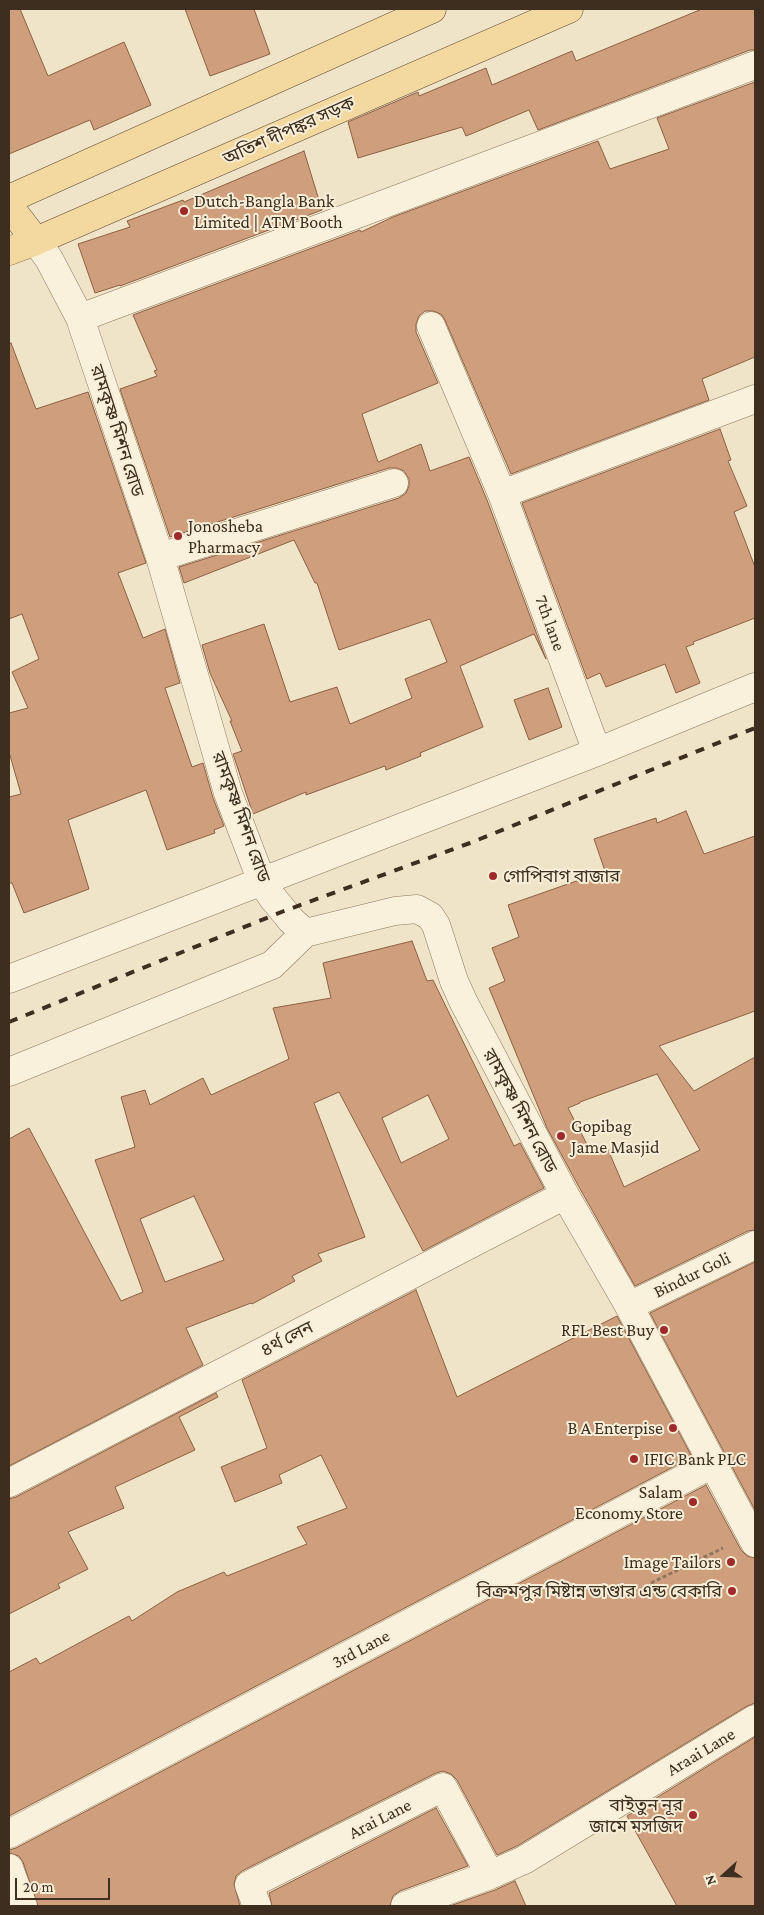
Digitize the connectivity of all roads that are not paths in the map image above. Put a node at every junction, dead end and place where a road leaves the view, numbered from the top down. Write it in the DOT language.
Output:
graph roads {
  1 [pos="432,9"];
  2 [pos="569,9"];
  3 [pos="755,65"];
  4 [pos="9,199"];
  5 [pos="9,206"];
  6 [pos="36,241"];
  7 [pos="9,251"];
  8 [pos="80,318"];
  9 [pos="431,326"];
  10 [pos="755,399"];
  11 [pos="394,483"];
  12 [pos="502,494"];
  13 [pos="160,558"];
  14 [pos="755,687"];
  15 [pos="597,752"];
  16 [pos="262,882"];
  17 [pos="305,933"];
  18 [pos="9,979"];
  19 [pos="9,1072"];
  20 [pos="565,1195"];
  21 [pos="755,1245"];
  22 [pos="629,1306"];
  23 [pos="714,1464"];
  24 [pos="9,1483"];
  25 [pos="754,1536"];
  26 [pos="755,1719"];
  27 [pos="9,1834"];
  28 [pos="9,1868"];
  29 [pos="490,1875"];
  30 [pos="23,1906"];
  31 [pos="257,1906"];
  32 [pos="405,1906"];
  1 -- 4 [label="main road"];
  2 -- 6 [label="main road, অতিশ দীপঙ্কর সড়ক"];
  3 -- 8 [label="street"];
  5 -- 6 [label="main road"];
  6 -- 7 [label="main road, অতিশ দীপঙ্কর সড়ক"];
  6 -- 8 [label="street, রামকৃষ্ণ মিশন রোড"];
  8 -- 13 [label="street, রামকৃষ্ণ মিশন রোড"];
  9 -- 12 [label="street, 7th lane"];
  10 -- 12 [label="street"];
  11 -- 13 [label="street"];
  12 -- 15 [label="street, 7th lane"];
  13 -- 16 [label="street, রামকৃষ্ণ মিশন রোড"];
  14 -- 15 [label="street"];
  15 -- 16 [label="street"];
  16 -- 17 [label="street, রামকৃষ্ণ মিশন রোড"];
  16 -- 18 [label="street"];
  17 -- 19 [label="street"];
  17 -- 20 [label="street, রামকৃষ্ণ মিশন রোড"];
  20 -- 22 [label="street, রামকৃষ্ণ মিশন রোড"];
  20 -- 24 [label="street, ৪র্থ লেন"];
  21 -- 22 [label="street, Bindur Goli"];
  22 -- 23 [label="street, রামকৃষ্ণ মিশন রোড"];
  23 -- 25 [label="street, রামকৃষ্ণ মিশন রোড"];
  23 -- 27 [label="street, 3rd Lane"];
  26 -- 29 [label="street, Araai Lane"];
  28 -- 30 [label="street"];
  29 -- 31 [label="street, Arai Lane"];
  29 -- 32 [label="street, Araai Lane"];
}
